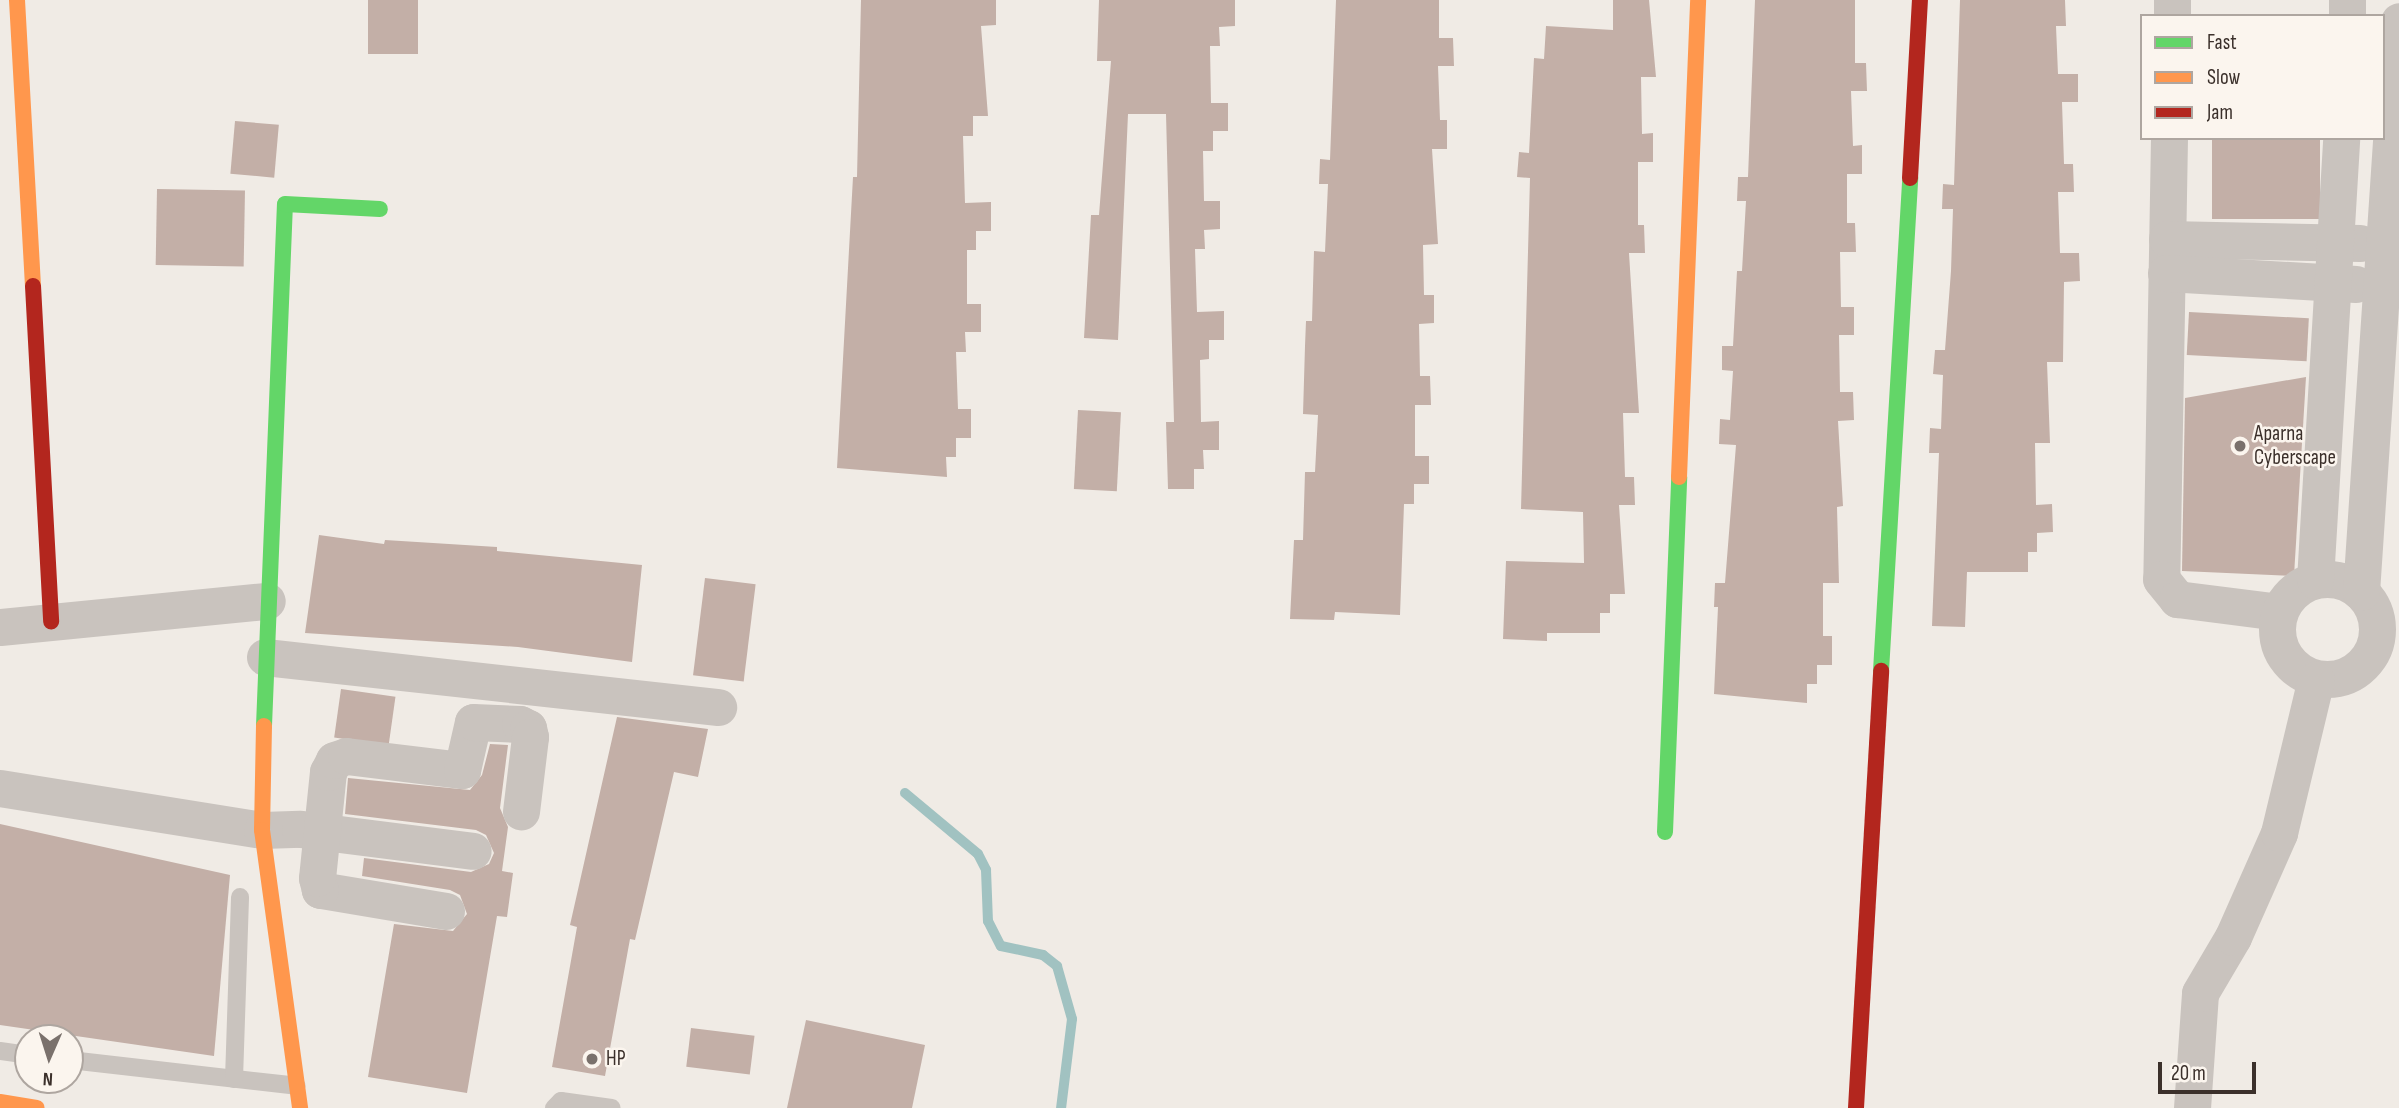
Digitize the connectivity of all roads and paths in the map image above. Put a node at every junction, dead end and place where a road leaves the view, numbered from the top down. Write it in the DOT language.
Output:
graph roads {
  1 [pos="17,0"];
  2 [pos="1698,0"];
  3 [pos="1920,0"];
  4 [pos="2399,21"];
  5 [pos="2169,140"];
  6 [pos="2341,140"];
  7 [pos="380,209"];
  8 [pos="2336,242"];
  9 [pos="2393,244"];
  10 [pos="2167,256"];
  11 [pos="2331,283"];
  12 [pos="2391,286"];
  13 [pos="2315,580"];
  14 [pos="267,601"];
  15 [pos="2377,601"];
  16 [pos="2278,612"];
  17 [pos="51,622"];
  18 [pos="0,627"];
  19 [pos="265,657"];
  20 [pos="2316,679"];
  21 [pos="718,707"];
  22 [pos="0,788"];
  23 [pos="521,811"];
  24 [pos="262,830"];
  25 [pos="322,832"];
  26 [pos="1665,832"];
  27 [pos="473,851"];
  28 [pos="240,897"];
  29 [pos="446,911"];
  30 [pos="84,1062"];
  31 [pos="234,1079"];
  32 [pos="297,1086"];
  33 [pos="0,1102"];
  34 [pos="37,1108"];
  35 [pos="300,1108"];
  36 [pos="554,1108"];
  37 [pos="612,1108"];
  38 [pos="1856,1108"];
  39 [pos="2192,1108"];
  1 -- 17 [label="street"];
  2 -- 26 [label="street"];
  3 -- 38 [label="street"];
  4 -- 9 [label="street"];
  5 -- 10 [label="street"];
  6 -- 8 [label="street"];
  7 -- 14 [label="street"];
  8 -- 9 [label="street"];
  8 -- 10 [label="street"];
  8 -- 11 [label="street"];
  9 -- 12 [label="street"];
  10 -- 11 [label="street"];
  10 -- 16 [label="street"];
  11 -- 12 [label="street"];
  11 -- 13 [label="street"];
  12 -- 15 [label="street"];
  13 -- 15 [label="street"];
  13 -- 16 [label="street"];
  14 -- 17 [label="street"];
  14 -- 19 [label="street"];
  15 -- 20 [label="street"];
  16 -- 20 [label="street"];
  17 -- 18 [label="street"];
  19 -- 21 [label="street"];
  19 -- 24 [label="street"];
  20 -- 39 [label="street"];
  22 -- 24 [label="street"];
  23 -- 25 [label="street"];
  24 -- 25 [label="street"];
  24 -- 32 [label="street"];
  25 -- 27 [label="street"];
  25 -- 29 [label="street"];
  28 -- 31 [label="lane"];
  30 -- 31 [label="lane"];
  31 -- 32 [label="lane"];
  32 -- 35 [label="street"];
  33 -- 34 [label="street"];
  36 -- 37 [label="lane"];
}
